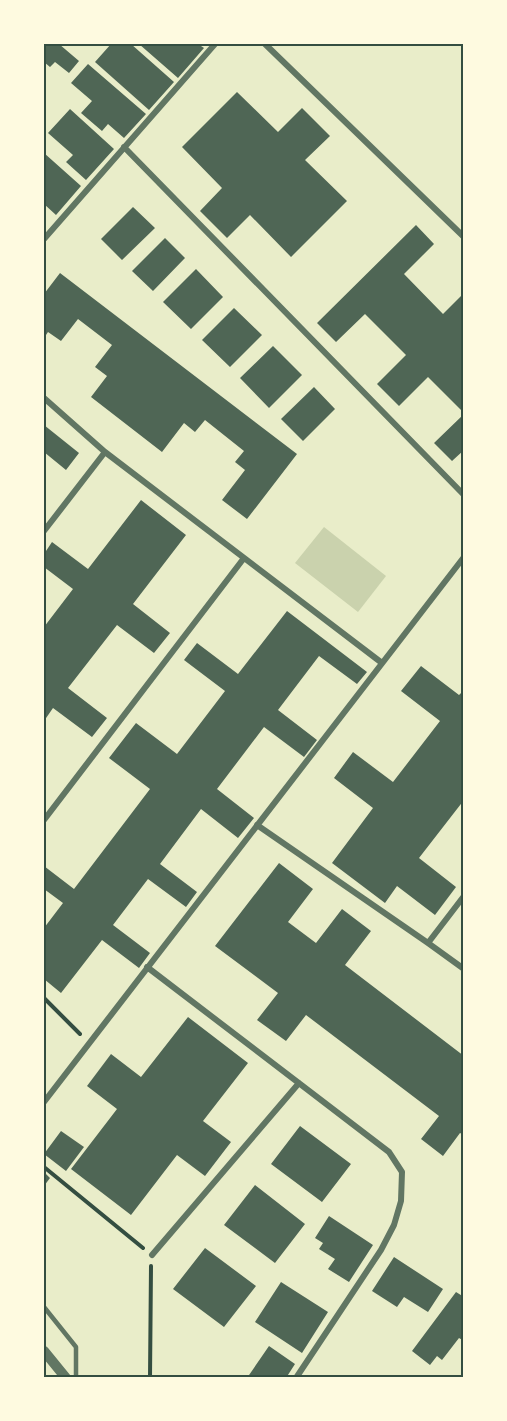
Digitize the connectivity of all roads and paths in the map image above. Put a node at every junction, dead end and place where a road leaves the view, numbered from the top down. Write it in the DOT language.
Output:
graph roads {
  1 [pos="215,44"];
  2 [pos="265,44"];
  3 [pos="124,147"];
  4 [pos="464,237"];
  5 [pos="44,239"];
  6 [pos="44,399"];
  7 [pos="105,452"];
  8 [pos="464,495"];
  9 [pos="44,531"];
  10 [pos="464,556"];
  11 [pos="244,558"];
  12 [pos="382,663"];
  13 [pos="44,820"];
  14 [pos="257,825"];
  15 [pos="464,896"];
  16 [pos="428,943"];
  17 [pos="147,967"];
  18 [pos="464,969"];
  19 [pos="44,998"];
  20 [pos="89,1043"];
  21 [pos="299,1083"];
  22 [pos="44,1102"];
  23 [pos="44,1167"];
  24 [pos="152,1255"];
  25 [pos="44,1307"];
  26 [pos="44,1351"];
  27 [pos="66,1377"];
  28 [pos="76,1377"];
  29 [pos="150,1377"];
  30 [pos="296,1377"];
  1 -- 3 [label="street"];
  2 -- 4 [label="street"];
  3 -- 5 [label="street"];
  3 -- 8 [label="street"];
  6 -- 7 [label="street"];
  7 -- 9 [label="street"];
  7 -- 11 [label="street"];
  10 -- 12 [label="street"];
  11 -- 12 [label="street"];
  11 -- 13 [label="street"];
  12 -- 14 [label="street"];
  14 -- 16 [label="street"];
  14 -- 17 [label="street"];
  15 -- 16 [label="street"];
  16 -- 18 [label="street"];
  17 -- 20 [label="street"];
  17 -- 21 [label="street"];
  19 -- 20 [label="path"];
  20 -- 22 [label="street"];
  21 -- 24 [label="street"];
  21 -- 30 [label="street"];
  23 -- 24 [label="path"];
  24 -- 29 [label="path"];
  25 -- 28 [label="lane"];
  26 -- 27 [label="street"];
}
